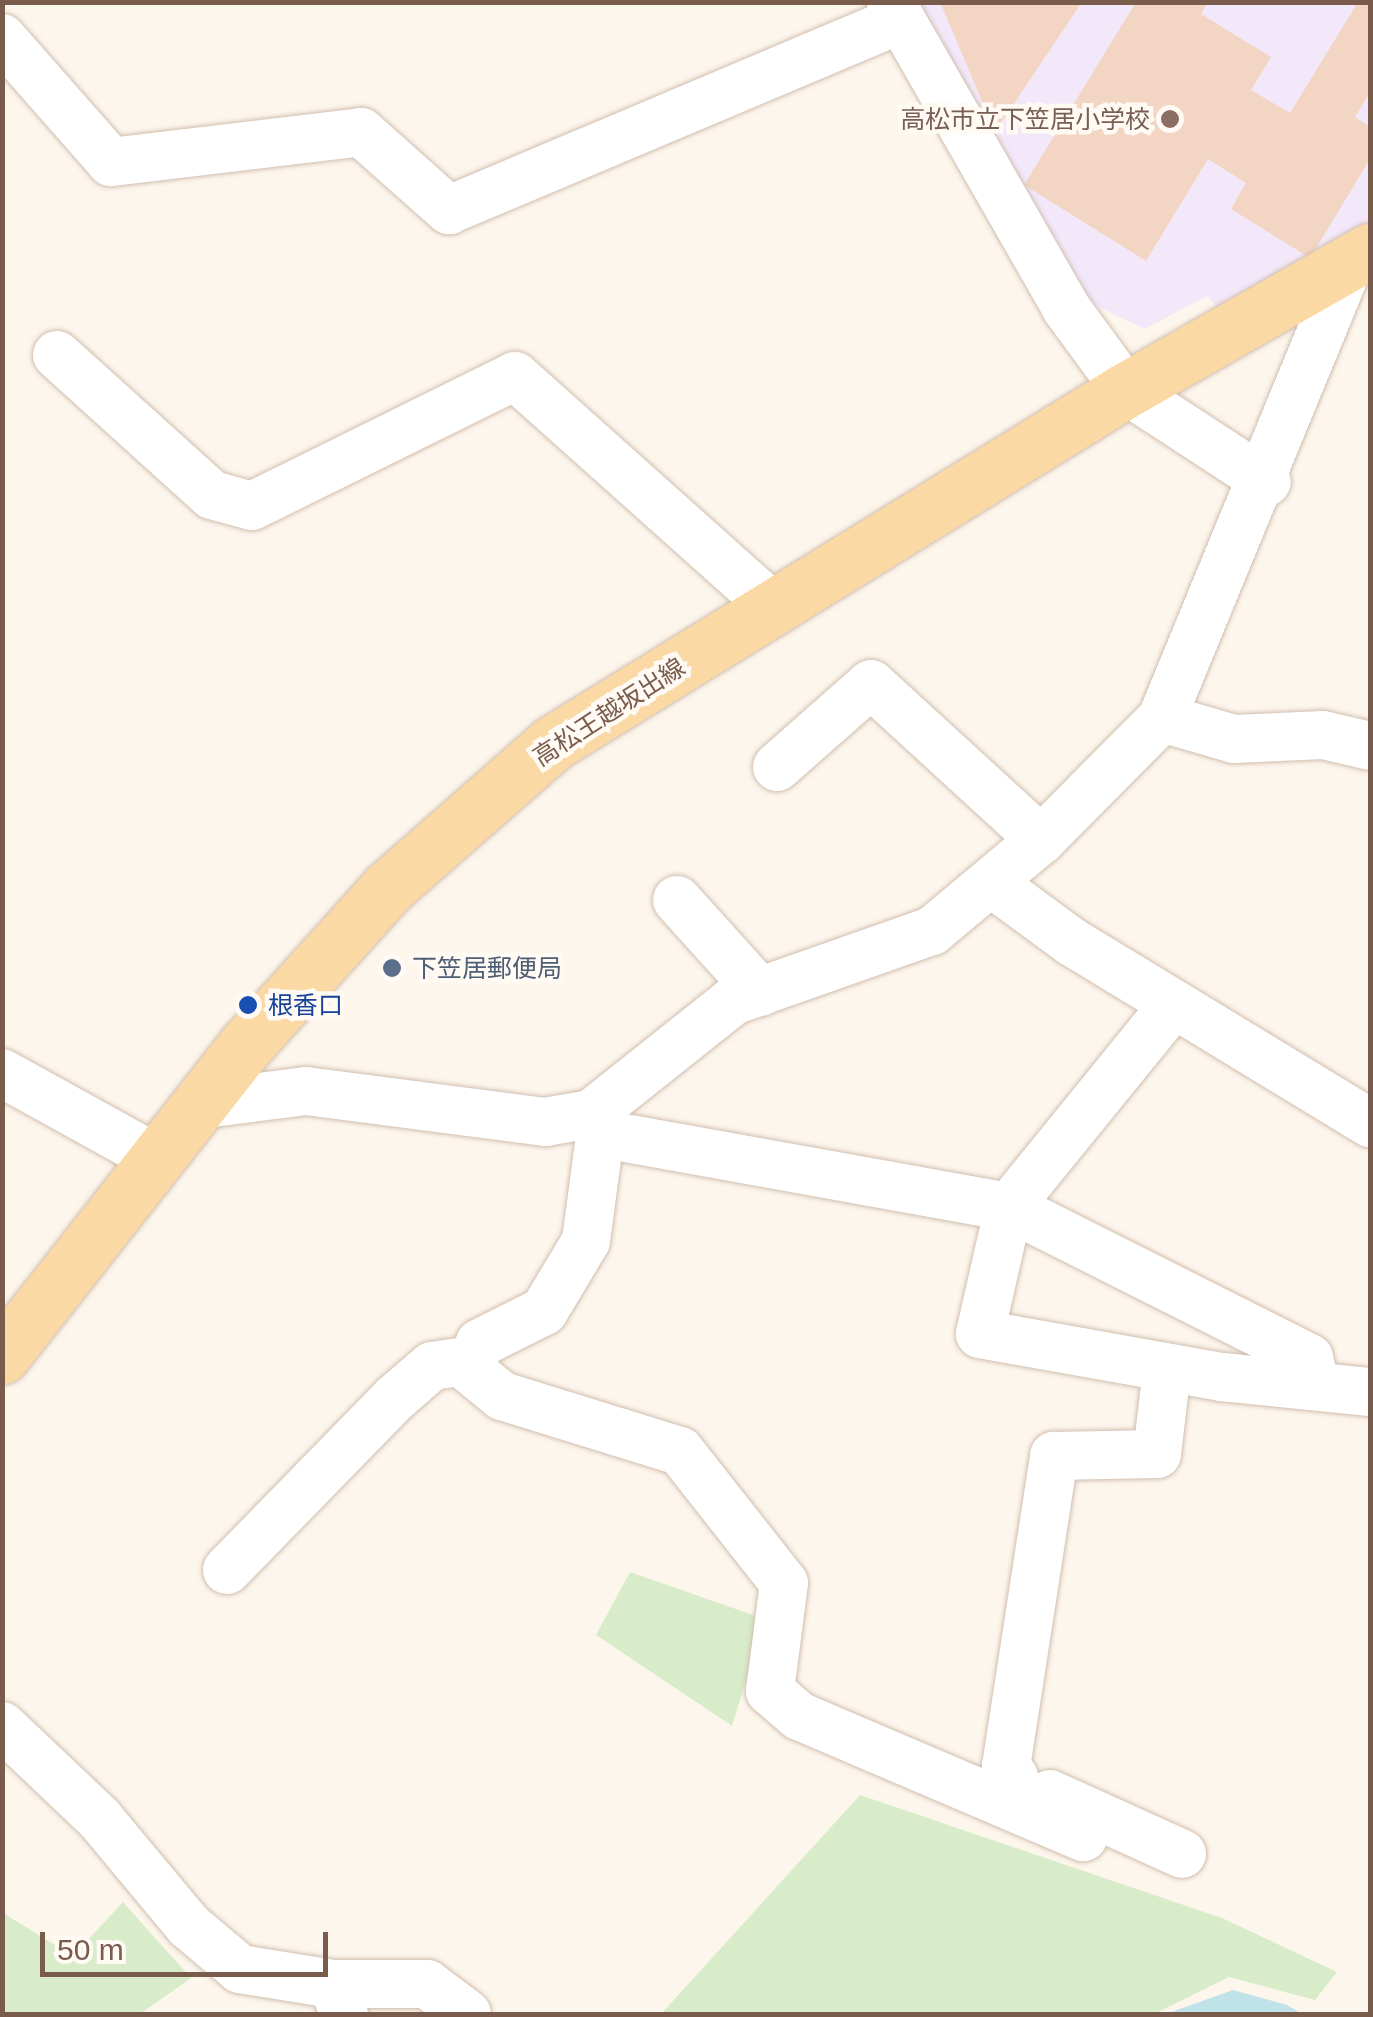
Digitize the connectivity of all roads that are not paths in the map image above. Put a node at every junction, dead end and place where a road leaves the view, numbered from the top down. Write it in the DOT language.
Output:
graph roads {
  1 [pos="15,2"];
  2 [pos="895,11"];
  3 [pos="2,22"];
  4 [pos="2,38"];
  5 [pos="1361,255"];
  6 [pos="56,355"];
  7 [pos="1126,390"];
  8 [pos="1267,482"];
  9 [pos="773,606"];
  10 [pos="1162,718"];
  11 [pos="1370,746"];
  12 [pos="777,768"];
  13 [pos="1042,840"];
  14 [pos="993,884"];
  15 [pos="677,900"];
  16 [pos="760,992"];
  17 [pos="1173,1005"];
  18 [pos="2,1073"];
  19 [pos="197,1105"];
  20 [pos="603,1120"];
  21 [pos="1370,1123"];
  22 [pos="156,1158"];
  23 [pos="1009,1207"];
  24 [pos="2,1356"];
  25 [pos="473,1360"];
  26 [pos="1167,1368"];
  27 [pos="1315,1384"];
  28 [pos="1370,1392"];
  29 [pos="227,1570"];
  30 [pos="2,1726"];
  31 [pos="1012,1793"];
  32 [pos="1083,1836"];
  33 [pos="1182,1854"];
  34 [pos="338,1999"];
  35 [pos="466,2014"];
  1 -- 3 [label="street"];
  2 -- 4 [label="street"];
  2 -- 7 [label="street"];
  5 -- 7 [label="main road, 高松王越坂出線"];
  5 -- 8 [label="street"];
  6 -- 9 [label="street"];
  7 -- 8 [label="street"];
  7 -- 9 [label="main road, 高松王越坂出線"];
  8 -- 10 [label="street"];
  9 -- 19 [label="main road, 高松王越坂出線"];
  10 -- 11 [label="street"];
  10 -- 13 [label="street"];
  12 -- 13 [label="street"];
  13 -- 14 [label="street"];
  14 -- 16 [label="street"];
  14 -- 17 [label="street"];
  15 -- 16 [label="street"];
  16 -- 20 [label="street"];
  17 -- 21 [label="street"];
  17 -- 23 [label="street"];
  18 -- 22 [label="street"];
  19 -- 20 [label="street"];
  19 -- 22 [label="main road, 高松王越坂出線"];
  20 -- 23 [label="street"];
  20 -- 25 [label="street"];
  22 -- 24 [label="main road, 高松王越坂出線"];
  23 -- 26 [label="street"];
  23 -- 27 [label="street"];
  25 -- 29 [label="street"];
  25 -- 31 [label="street"];
  26 -- 27 [label="street"];
  26 -- 31 [label="street"];
  27 -- 28 [label="street"];
  30 -- 34 [label="street"];
  31 -- 32 [label="street"];
  31 -- 33 [label="street"];
  34 -- 35 [label="street"];
}
